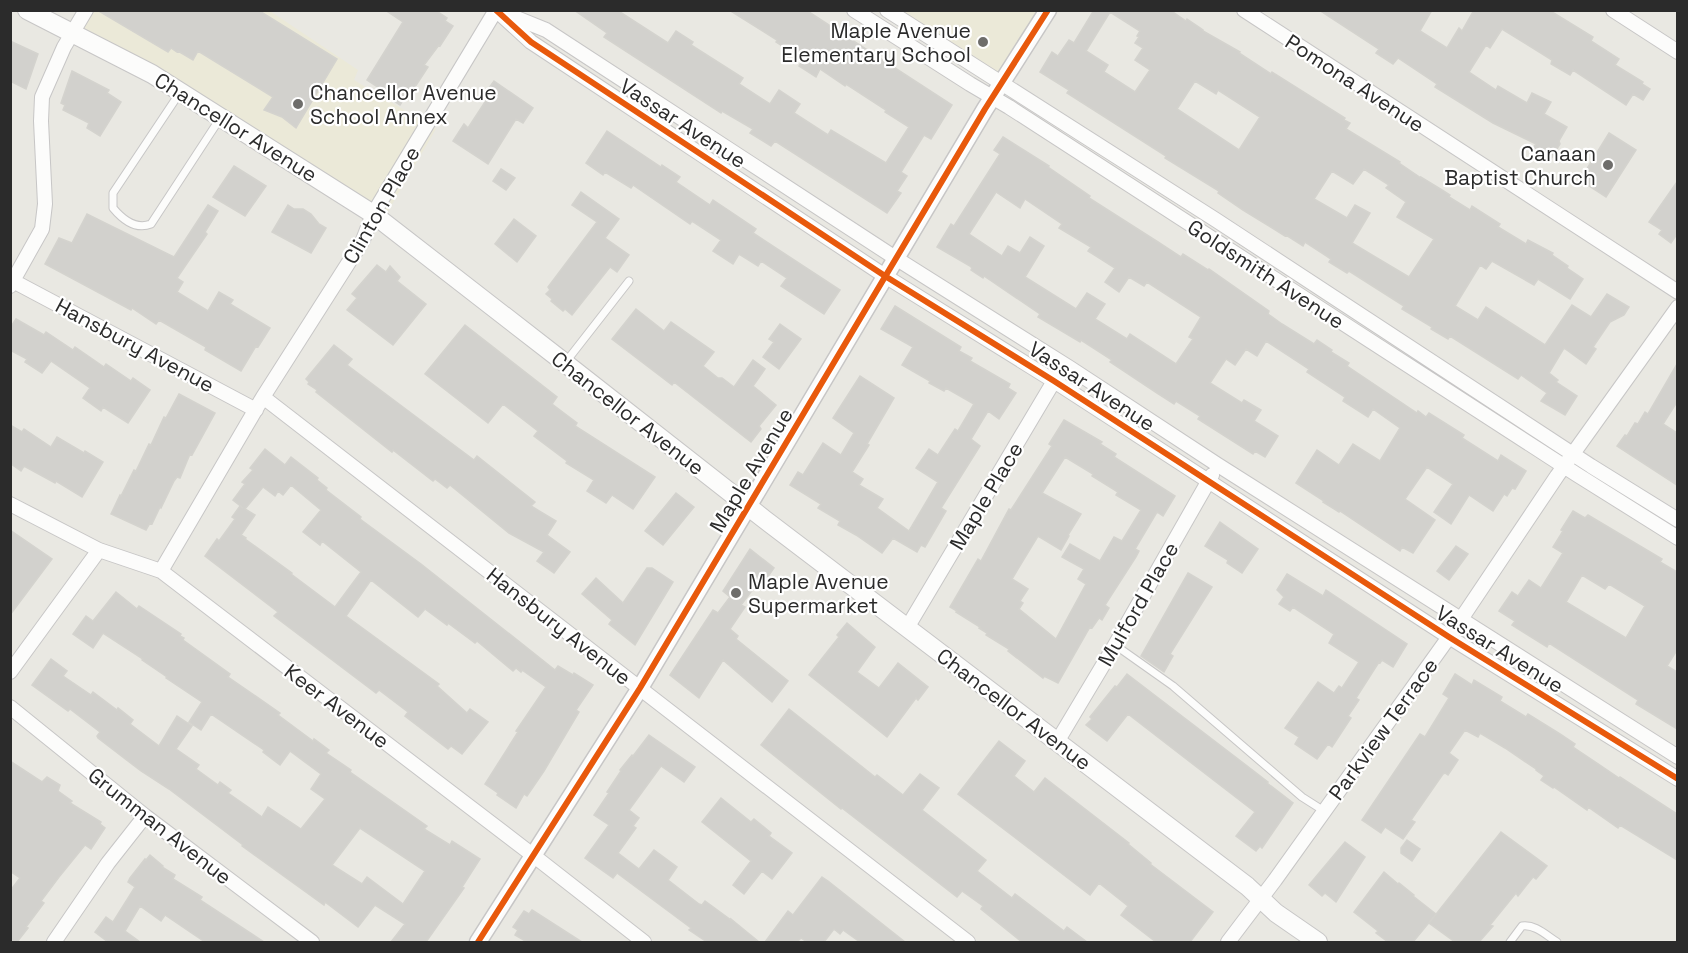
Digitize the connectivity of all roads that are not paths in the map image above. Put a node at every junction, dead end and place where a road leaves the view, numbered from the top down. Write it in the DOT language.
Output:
graph roads {
  1 [pos="27,10"];
  2 [pos="86,10"];
  3 [pos="496,10"];
  4 [pos="854,10"];
  5 [pos="887,10"];
  6 [pos="1048,10"];
  7 [pos="1244,10"];
  8 [pos="1613,10"];
  9 [pos="72,33"];
  10 [pos="1677,52"];
  11 [pos="997,91"];
  12 [pos="181,92"];
  13 [pos="221,117"];
  14 [pos="701,131"];
  15 [pos="690,147"];
  16 [pos="373,214"];
  17 [pos="1216,220"];
  18 [pos="1207,235"];
  19 [pos="897,259"];
  20 [pos="885,276"];
  21 [pos="629,282"];
  22 [pos="12,283"];
  23 [pos="1677,292"];
  24 [pos="1328,294"];
  25 [pos="1677,307"];
  26 [pos="1320,308"];
  27 [pos="565,363"];
  28 [pos="1067,366"];
  29 [pos="1440,367"];
  30 [pos="1054,381"];
  31 [pos="1432,381"];
  32 [pos="259,404"];
  33 [pos="1573,454"];
  34 [pos="1218,465"];
  35 [pos="1564,466"];
  36 [pos="1208,481"];
  37 [pos="10,504"];
  38 [pos="748,507"];
  39 [pos="1677,520"];
  40 [pos="1677,538"];
  41 [pos="99,550"];
  42 [pos="161,571"];
  43 [pos="1461,619"];
  44 [pos="907,628"];
  45 [pos="1449,637"];
  46 [pos="1115,645"];
  47 [pos="10,672"];
  48 [pos="640,688"];
  49 [pos="10,707"];
  50 [pos="1627,725"];
  51 [pos="1616,741"];
  52 [pos="1057,742"];
  53 [pos="1677,757"];
  54 [pos="1677,779"];
  55 [pos="1324,811"];
  56 [pos="145,816"];
  57 [pos="534,855"];
  58 [pos="1260,898"];
  59 [pos="54,942"];
  60 [pos="312,942"];
  61 [pos="478,942"];
  62 [pos="644,942"];
  63 [pos="968,942"];
  64 [pos="1228,942"];
  65 [pos="1318,942"];
  66 [pos="1510,942"];
  67 [pos="1557,942"];
  1 -- 9 [label="main road, Chancellor Avenue"];
  2 -- 9 [label="street"];
  3 -- 16 [label="street, Clinton Place"];
  4 -- 11 [label="street, Goldsmith Avenue"];
  5 -- 11 [label="street, Goldsmith Avenue"];
  6 -- 11 [label="street, Maple Avenue"];
  7 -- 23 [label="street, Pomona Avenue"];
  8 -- 10 [label="street"];
  9 -- 12 [label="main road, Chancellor Avenue"];
  9 -- 22 [label="street"];
  11 -- 17 [label="street, Goldsmith Avenue"];
  11 -- 18 [label="street, Goldsmith Avenue"];
  11 -- 19 [label="street, Maple Avenue"];
  12 -- 13 [label="main road, Chancellor Avenue"];
  12 -- 13 [label="lane"];
  13 -- 16 [label="main road, Chancellor Avenue"];
  14 -- 15 [label="street"];
  14 -- 15 [label="street, Vassar Avenue"];
  14 -- 19 [label="street, Vassar Avenue"];
  15 -- 20 [label="street, Vassar Avenue"];
  16 -- 27 [label="main road, Chancellor Avenue"];
  16 -- 32 [label="street, Clinton Place"];
  17 -- 18 [label="street"];
  17 -- 24 [label="street, Goldsmith Avenue"];
  18 -- 26 [label="street, Goldsmith Avenue"];
  19 -- 20 [label="street, Maple Avenue"];
  19 -- 28 [label="street, Vassar Avenue"];
  20 -- 30 [label="street, Vassar Avenue"];
  20 -- 38 [label="street, Maple Avenue"];
  21 -- 27 [label="lane"];
  22 -- 32 [label="street, Hansbury Avenue"];
  24 -- 26 [label="street"];
  24 -- 29 [label="street, Goldsmith Avenue"];
  25 -- 33 [label="street, Parkview Terrace"];
  26 -- 31 [label="street, Goldsmith Avenue"];
  27 -- 38 [label="main road, Chancellor Avenue"];
  28 -- 30 [label="street, Maple Place"];
  28 -- 34 [label="street, Vassar Avenue"];
  29 -- 31 [label="street"];
  29 -- 33 [label="street, Goldsmith Avenue"];
  30 -- 36 [label="street, Vassar Avenue"];
  30 -- 44 [label="street, Maple Place"];
  31 -- 35 [label="street, Goldsmith Avenue"];
  32 -- 42 [label="street, Clinton Place"];
  32 -- 48 [label="street, Hansbury Avenue"];
  33 -- 35 [label="street, Parkview Terrace"];
  33 -- 39 [label="street, Goldsmith Avenue"];
  34 -- 36 [label="street, Mulford Place"];
  34 -- 43 [label="street, Vassar Avenue"];
  35 -- 40 [label="street, Goldsmith Avenue"];
  35 -- 43 [label="street, Parkview Terrace"];
  36 -- 45 [label="street, Vassar Avenue"];
  36 -- 46 [label="street, Mulford Place"];
  37 -- 41 [label="street, Keer Avenue"];
  38 -- 44 [label="main road, Chancellor Avenue"];
  38 -- 48 [label="street, Maple Avenue"];
  41 -- 42 [label="street, Keer Avenue"];
  41 -- 47 [label="street"];
  42 -- 57 [label="street, Keer Avenue"];
  43 -- 45 [label="street, Parkview Terrace"];
  43 -- 50 [label="street, Vassar Avenue"];
  44 -- 52 [label="main road, Chancellor Avenue"];
  45 -- 51 [label="street, Vassar Avenue"];
  45 -- 55 [label="street, Parkview Terrace"];
  46 -- 52 [label="street, Mulford Place"];
  46 -- 55 [label="lane"];
  48 -- 57 [label="street, Maple Avenue"];
  48 -- 63 [label="street, Hansbury Avenue"];
  49 -- 56 [label="street, Grumman Avenue"];
  50 -- 51 [label="street"];
  50 -- 53 [label="street, Vassar Avenue"];
  51 -- 54 [label="street, Vassar Avenue"];
  52 -- 58 [label="main road, Chancellor Avenue"];
  55 -- 58 [label="street, Parkview Terrace"];
  56 -- 59 [label="street"];
  56 -- 60 [label="street, Grumman Avenue"];
  57 -- 61 [label="street, Maple Avenue"];
  57 -- 62 [label="street, Keer Avenue"];
  58 -- 64 [label="street, Parkview Terrace"];
  58 -- 65 [label="main road, Chancellor Avenue"];
  66 -- 67 [label="lane"];
}
